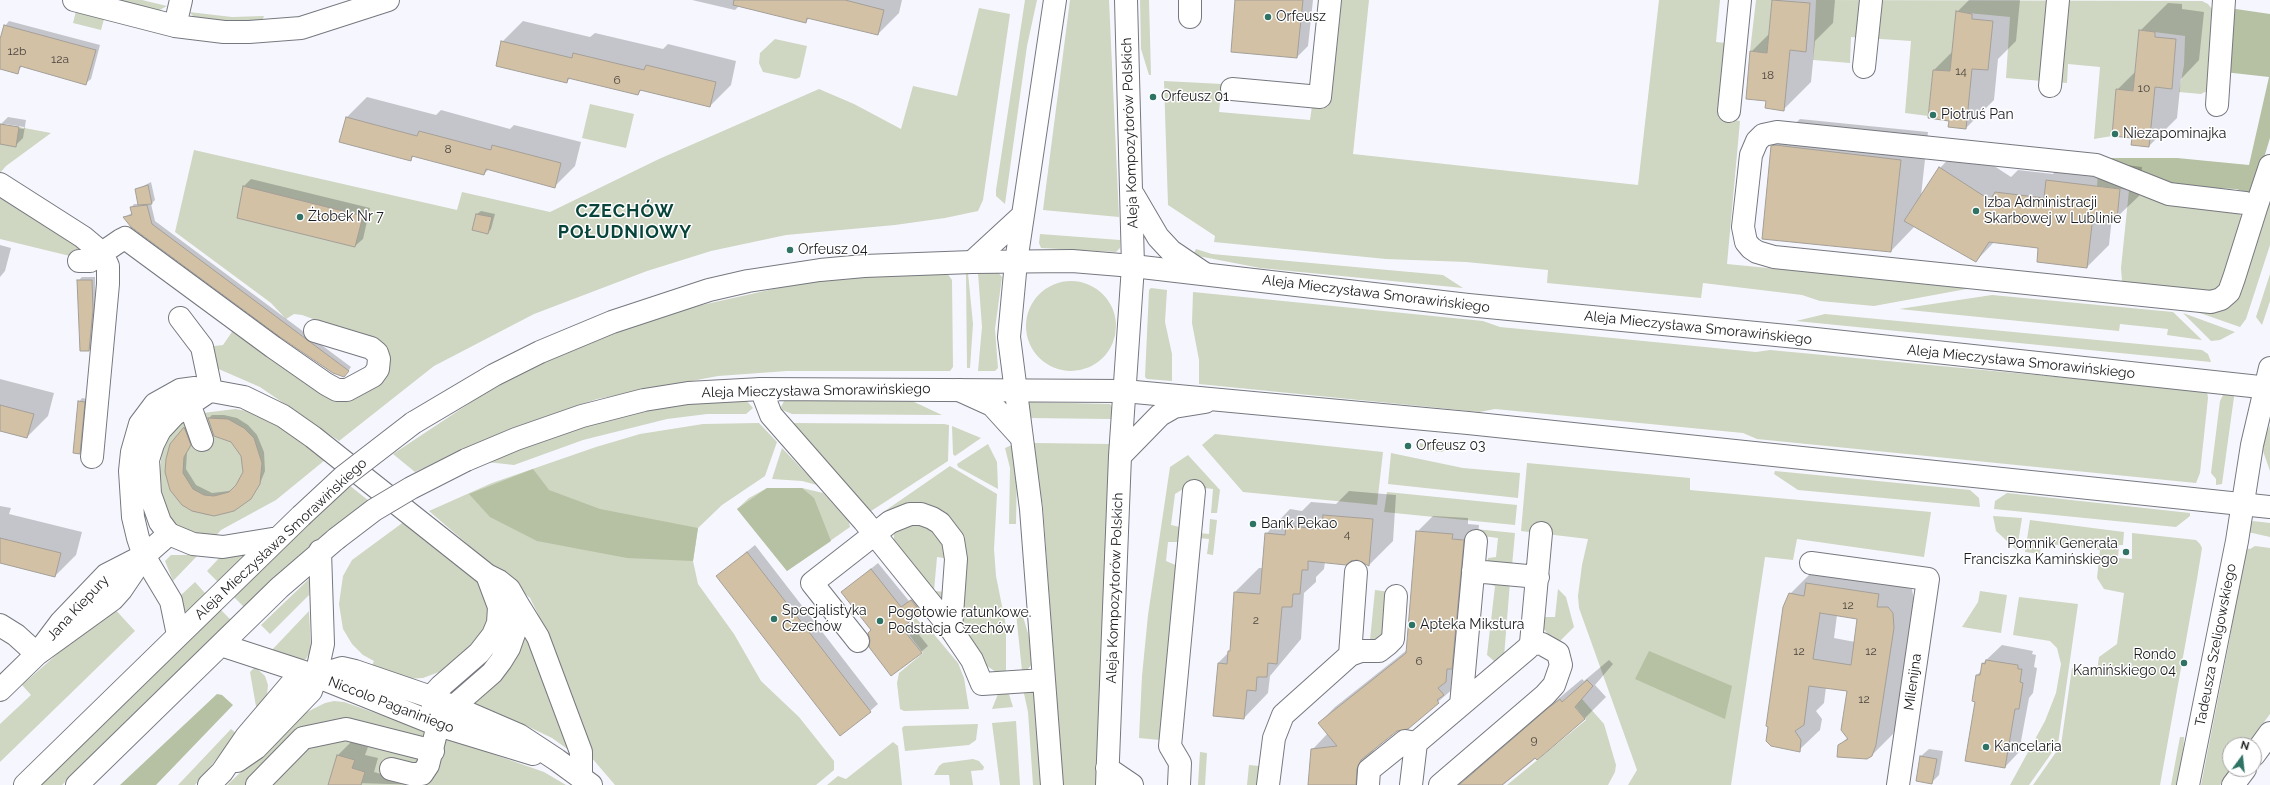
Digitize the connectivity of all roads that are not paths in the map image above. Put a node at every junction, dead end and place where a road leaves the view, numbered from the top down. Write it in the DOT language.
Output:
graph roads {
  1 [pos="181,0"];
  2 [pos="388,0"];
  3 [pos="1055,0"];
  4 [pos="1126,0"];
  5 [pos="1330,0"];
  6 [pos="1740,0"];
  7 [pos="1872,0"];
  8 [pos="2058,0"];
  9 [pos="2224,0"];
  10 [pos="82,1"];
  11 [pos="175,26"];
  12 [pos="1864,67"];
  13 [pos="2050,86"];
  14 [pos="1232,89"];
  15 [pos="2217,105"];
  16 [pos="1729,111"];
  17 [pos="2270,166"];
  18 [pos="0,184"];
  19 [pos="1132,193"];
  20 [pos="2256,208"];
  21 [pos="1023,215"];
  22 [pos="102,253"];
  23 [pos="79,261"];
  24 [pos="972,262"];
  25 [pos="1016,262"];
  26 [pos="1133,266"];
  27 [pos="1205,274"];
  28 [pos="180,318"];
  29 [pos="315,331"];
  30 [pos="2268,381"];
  31 [pos="761,389"];
  32 [pos="212,390"];
  33 [pos="959,390"];
  34 [pos="1015,391"];
  35 [pos="1124,391"];
  36 [pos="1223,400"];
  37 [pos="190,406"];
  38 [pos="1021,437"];
  39 [pos="202,440"];
  40 [pos="1120,456"];
  41 [pos="92,457"];
  42 [pos="1194,491"];
  43 [pos="2242,504"];
  44 [pos="2270,507"];
  45 [pos="1541,533"];
  46 [pos="169,534"];
  47 [pos="875,534"];
  48 [pos="278,538"];
  49 [pos="1476,541"];
  50 [pos="328,545"];
  51 [pos="144,556"];
  52 [pos="1811,563"];
  53 [pos="1473,571"];
  54 [pos="1356,572"];
  55 [pos="487,575"];
  56 [pos="1538,577"];
  57 [pos="1396,596"];
  58 [pos="517,603"];
  59 [pos="0,626"];
  60 [pos="951,629"];
  61 [pos="178,635"];
  62 [pos="858,641"];
  63 [pos="1531,643"];
  64 [pos="221,645"];
  65 [pos="37,654"];
  66 [pos="1350,655"];
  67 [pos="316,676"];
  68 [pos="1044,680"];
  69 [pos="0,690"];
  70 [pos="431,697"];
  71 [pos="1461,705"];
  72 [pos="453,707"];
  73 [pos="438,725"];
  74 [pos="2270,733"];
  75 [pos="1416,743"];
  76 [pos="2262,744"];
  77 [pos="432,751"];
  78 [pos="557,760"];
  79 [pos="391,769"];
  80 [pos="1107,777"];
  81 [pos="215,778"];
  82 [pos="586,781"];
  83 [pos="25,785"];
  84 [pos="77,785"];
  85 [pos="257,785"];
  86 [pos="1052,785"];
  87 [pos="1132,785"];
  88 [pos="1179,785"];
  89 [pos="1268,785"];
  90 [pos="1368,785"];
  91 [pos="1411,785"];
  92 [pos="1440,785"];
  93 [pos="1898,785"];
  94 [pos="2188,785"];
  1 -- 11 [label="street"];
  2 -- 11 [label="street"];
  3 -- 21 [label="street"];
  4 -- 19 [label="street, Aleja Kompozytorów Polskich"];
  5 -- 14 [label="street"];
  6 -- 16 [label="street"];
  7 -- 12 [label="street"];
  8 -- 13 [label="street"];
  9 -- 15 [label="street"];
  10 -- 11 [label="street"];
  17 -- 20 [label="street"];
  18 -- 22 [label="street"];
  19 -- 26 [label="street, Aleja Kompozytorów Polskich"];
  19 -- 27 [label="street"];
  20 -- 20 [label="street"];
  21 -- 24 [label="street"];
  21 -- 25 [label="street"];
  22 -- 23 [label="street"];
  22 -- 29 [label="street"];
  22 -- 41 [label="street"];
  24 -- 25 [label="street, Aleja Mieczysława Smorawińskiego"];
  24 -- 48 [label="street, Aleja Mieczysława Smorawińskiego, bridge"];
  25 -- 26 [label="street, Aleja Mieczysława Smorawińskiego"];
  25 -- 34 [label="street"];
  26 -- 27 [label="street, Aleja Mieczysława Smorawińskiego"];
  26 -- 35 [label="street, Aleja Kompozytorów Polskich"];
  27 -- 30 [label="street, Aleja Mieczysława Smorawińskiego"];
  28 -- 32 [label="street"];
  30 -- 43 [label="street, Tadeusza Szeligowskiego"];
  31 -- 33 [label="street, Aleja Mieczysława Smorawińskiego"];
  31 -- 47 [label="street"];
  31 -- 50 [label="street, Aleja Mieczysława Smorawińskiego, bridge"];
  32 -- 37 [label="street"];
  32 -- 51 [label="street"];
  32 -- 55 [label="street"];
  33 -- 34 [label="street, Aleja Mieczysława Smorawińskiego"];
  33 -- 38 [label="street"];
  34 -- 35 [label="street, Aleja Mieczysława Smorawińskiego"];
  34 -- 38 [label="street"];
  35 -- 36 [label="street"];
  35 -- 40 [label="street, Aleja Kompozytorów Polskich"];
  36 -- 40 [label="street"];
  36 -- 43 [label="street"];
  37 -- 39 [label="street"];
  37 -- 46 [label="street"];
  38 -- 68 [label="street"];
  40 -- 80 [label="street, Aleja Kompozytorów Polskich"];
  42 -- 88 [label="street"];
  43 -- 44 [label="street"];
  43 -- 94 [label="street, Tadeusza Szeligowskiego"];
  45 -- 56 [label="street"];
  46 -- 48 [label="street"];
  46 -- 51 [label="street, Jana Kiepury"];
  47 -- 60 [label="street"];
  47 -- 60 [label="street"];
  47 -- 62 [label="street"];
  48 -- 61 [label="street, Aleja Mieczysława Smorawińskiego"];
  49 -- 53 [label="street"];
  50 -- 64 [label="street, Aleja Mieczysława Smorawińskiego"];
  50 -- 67 [label="street"];
  51 -- 61 [label="street"];
  51 -- 65 [label="street, Jana Kiepury"];
  52 -- 93 [label="street, Milenijna"];
  53 -- 56 [label="street"];
  53 -- 71 [label="street"];
  54 -- 66 [label="street"];
  55 -- 58 [label="street"];
  55 -- 70 [label="street"];
  56 -- 63 [label="street"];
  57 -- 66 [label="street"];
  58 -- 72 [label="street"];
  58 -- 82 [label="street"];
  59 -- 65 [label="street"];
  60 -- 68 [label="street"];
  61 -- 83 [label="street, Aleja Mieczysława Smorawińskiego"];
  63 -- 71 [label="street"];
  63 -- 92 [label="street"];
  64 -- 67 [label="street"];
  64 -- 84 [label="street, Aleja Mieczysława Smorawińskiego"];
  65 -- 69 [label="street, Jana Kiepury"];
  66 -- 89 [label="street"];
  67 -- 70 [label="street, Niccolo Paganiniego"];
  67 -- 73 [label="street, Niccolo Paganiniego"];
  67 -- 81 [label="street"];
  68 -- 86 [label="street"];
  70 -- 72 [label="street, Niccolo Paganiniego"];
  70 -- 73 [label="street"];
  71 -- 75 [label="street"];
  72 -- 73 [label="street"];
  72 -- 78 [label="street, Niccolo Paganiniego"];
  73 -- 77 [label="street"];
  73 -- 78 [label="street, Niccolo Paganiniego"];
  74 -- 76 [label="street"];
  75 -- 90 [label="street"];
  75 -- 91 [label="street"];
  77 -- 79 [label="street"];
  77 -- 85 [label="street"];
  78 -- 82 [label="street, Niccolo Paganiniego"];
  80 -- 87 [label="street"];
}
